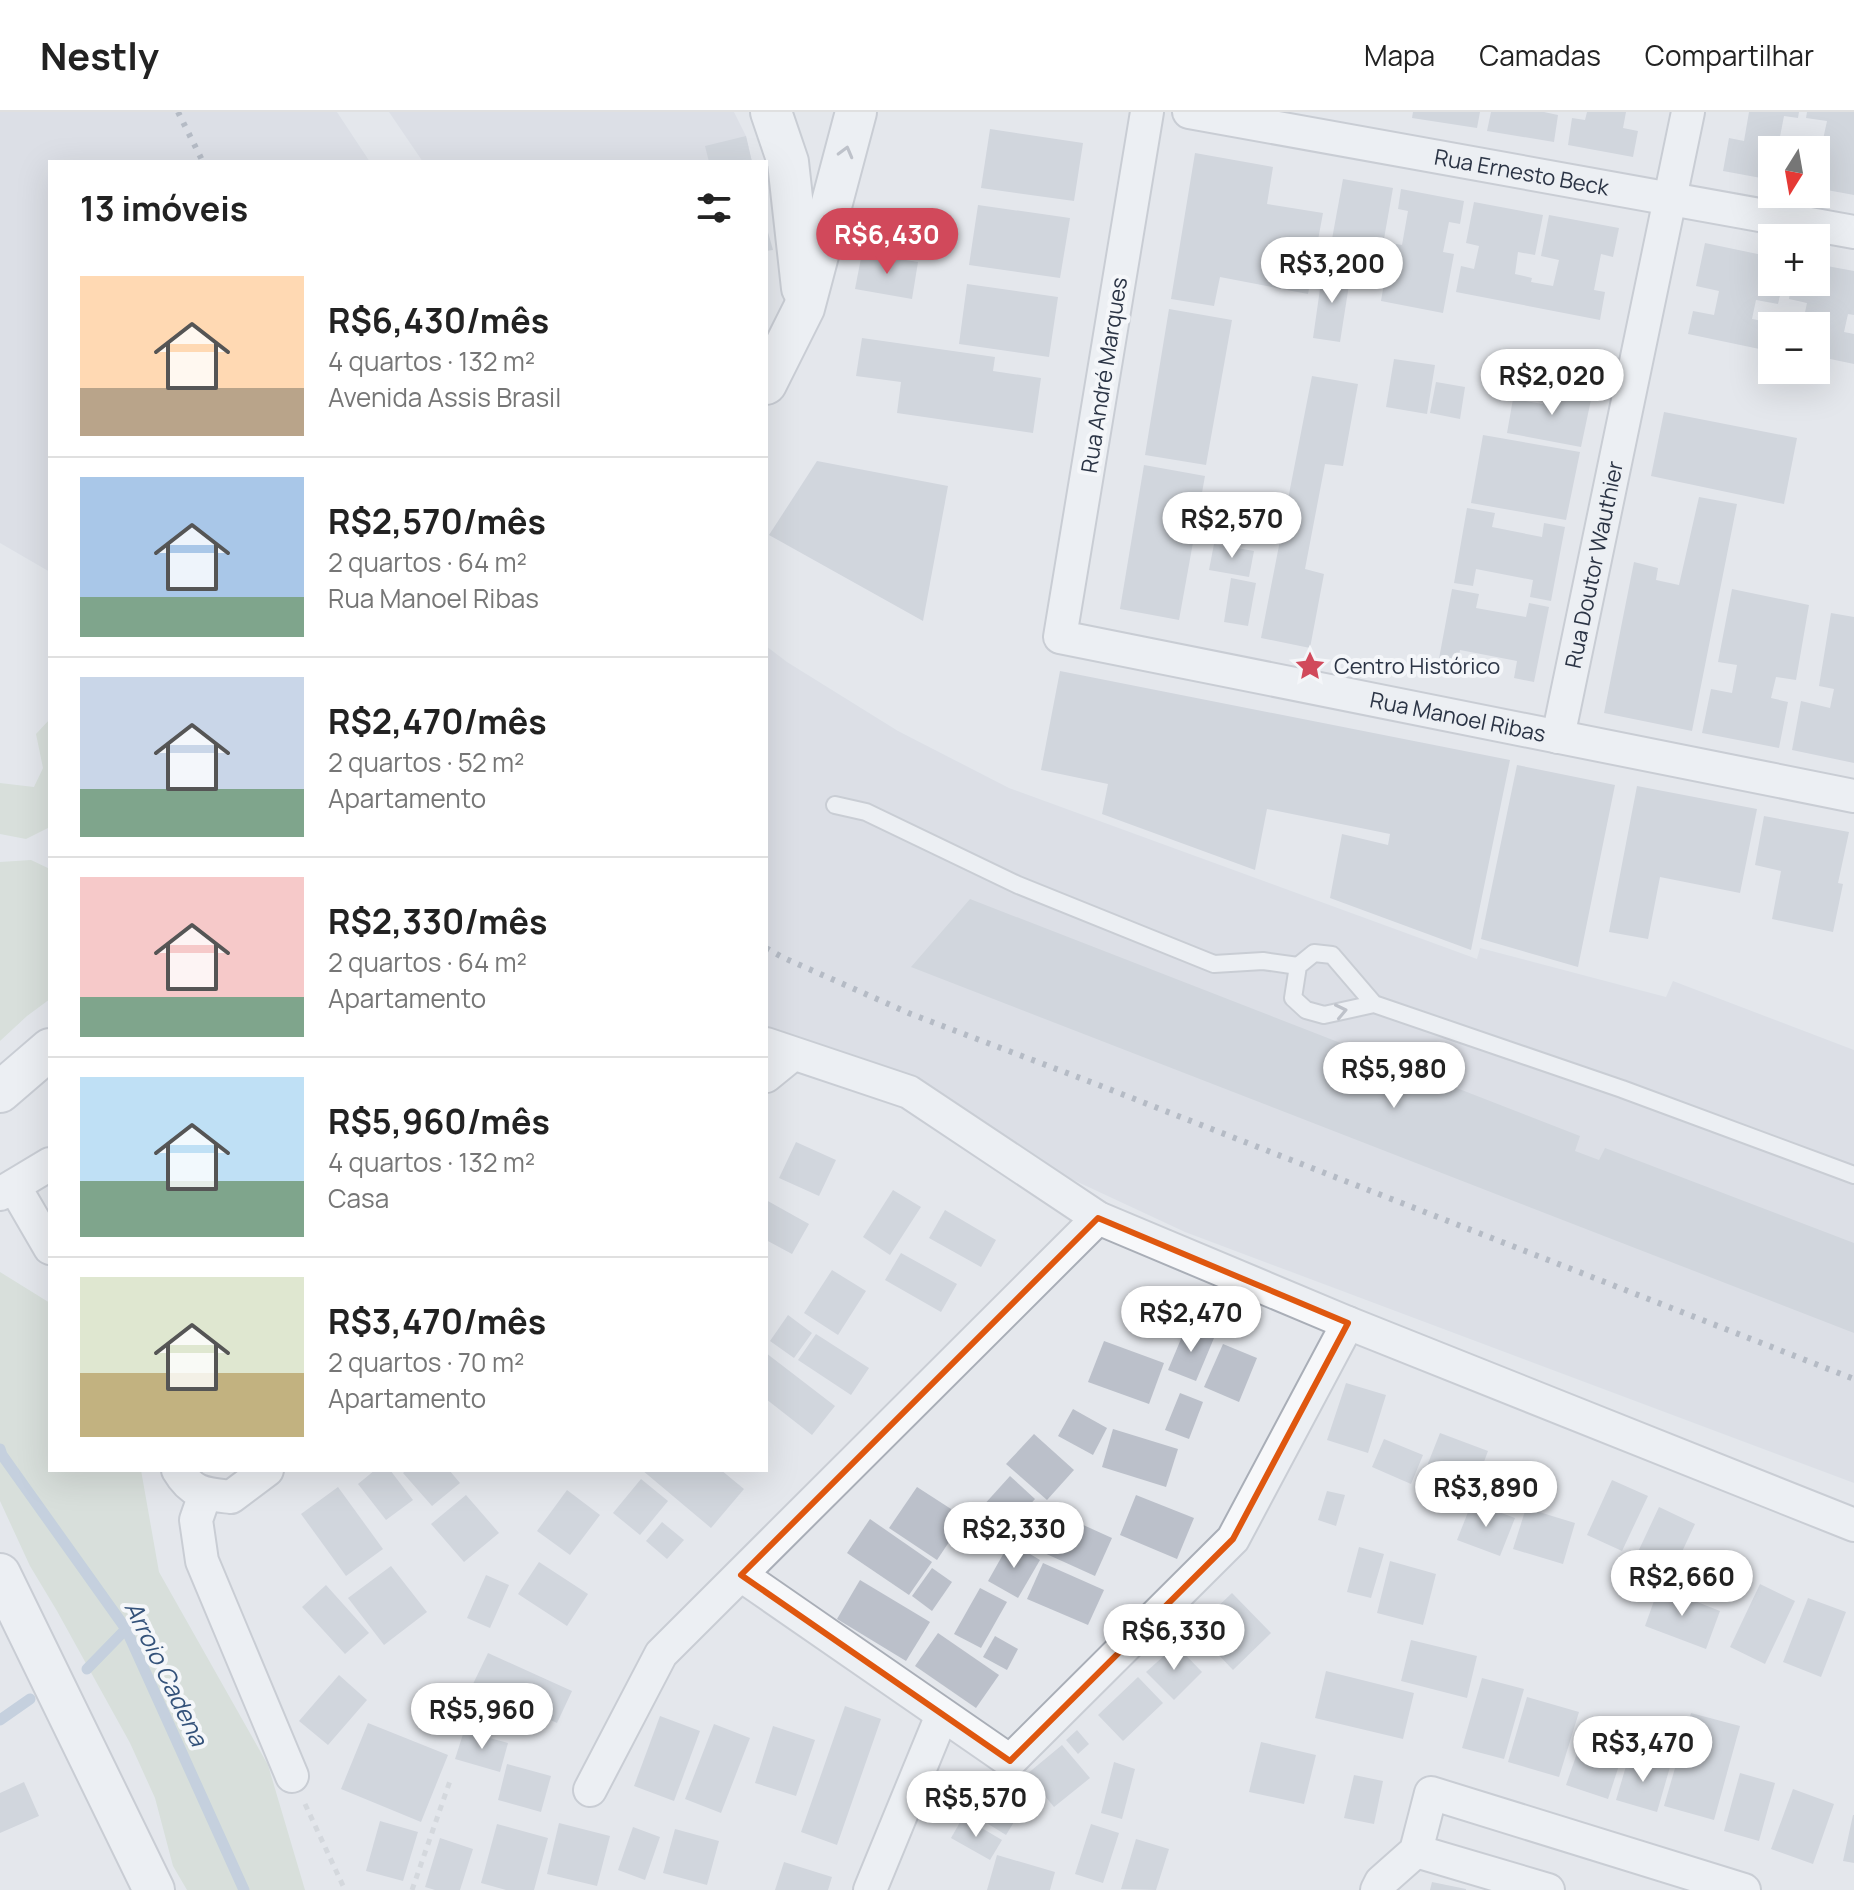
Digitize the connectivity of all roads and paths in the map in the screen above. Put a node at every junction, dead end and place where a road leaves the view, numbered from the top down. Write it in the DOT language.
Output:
graph roads {
  1 [pos="771,112"];
  2 [pos="856,112"];
  3 [pos="1147,112"];
  4 [pos="1189,112"];
  5 [pos="1688,112"];
  6 [pos="1670,199"];
  7 [pos="1854,232"];
  8 [pos="804,308"];
  9 [pos="768,380"];
  10 [pos="1060,637"];
  11 [pos="1558,737"];
  12 [pos="1854,796"];
  13 [pos="835,805"];
  14 [pos="1298,966"];
  15 [pos="1374,1004"];
  16 [pos="779,1049"];
  17 [pos="48,1051"];
  18 [pos="768,1072"];
  19 [pos="0,1092"];
  20 [pos="48,1165"];
  21 [pos="1854,1175"];
  22 [pos="7,1190"];
  23 [pos="1098,1218"];
  24 [pos="48,1245"];
  25 [pos="1348,1323"];
  26 [pos="179,1472"];
  27 [pos="264,1472"];
  28 [pos="205,1494"];
  29 [pos="1854,1525"];
  30 [pos="0,1574"];
  31 [pos="741,1575"];
  32 [pos="942,1715"];
  33 [pos="292,1776"];
  34 [pos="451,1778"];
  35 [pos="590,1790"];
  36 [pos="1416,1851"];
  37 [pos="1692,1882"];
  38 [pos="154,1890"];
  39 [pos="345,1890"];
  40 [pos="412,1890"];
  41 [pos="870,1890"];
  42 [pos="1377,1890"];
  43 [pos="1548,1890"];
  44 [pos="1744,1890"];
  1 -- 8 [label="street"];
  8 -- 2 [label="street, one-way"];
  3 -- 10 [label="street, Rua André Marques"];
  4 -- 6 [label="street, Rua Ernesto Beck"];
  5 -- 6 [label="street, Rua Doutor Wauthier"];
  6 -- 7 [label="street, Rua Ernesto Beck"];
  6 -- 11 [label="street, Rua Doutor Wauthier"];
  8 -- 9 [label="street"];
  10 -- 11 [label="street, Rua Manoel Ribas"];
  11 -- 12 [label="street, Rua Manoel Ribas"];
  13 -- 14 [label="lane"];
  14 -- 15 [label="lane"];
  14 -- 15 [label="lane, one-way"];
  15 -- 21 [label="lane"];
  16 -- 18 [label="street"];
  16 -- 23 [label="street"];
  17 -- 19 [label="street"];
  20 -- 22 [label="street"];
  22 -- 24 [label="street"];
  23 -- 25 [label="street"];
  23 -- 31 [label="street"];
  25 -- 29 [label="street"];
  25 -- 32 [label="street"];
  26 -- 28 [label="street"];
  27 -- 28 [label="street"];
  28 -- 33 [label="street"];
  30 -- 38 [label="street"];
  31 -- 32 [label="street"];
  31 -- 35 [label="street"];
  32 -- 41 [label="street"];
  33 -- 39 [label="path"];
  34 -- 40 [label="path"];
  36 -- 37 [label="street"];
  36 -- 42 [label="street"];
  36 -- 43 [label="street"];
  37 -- 44 [label="street"];
}
